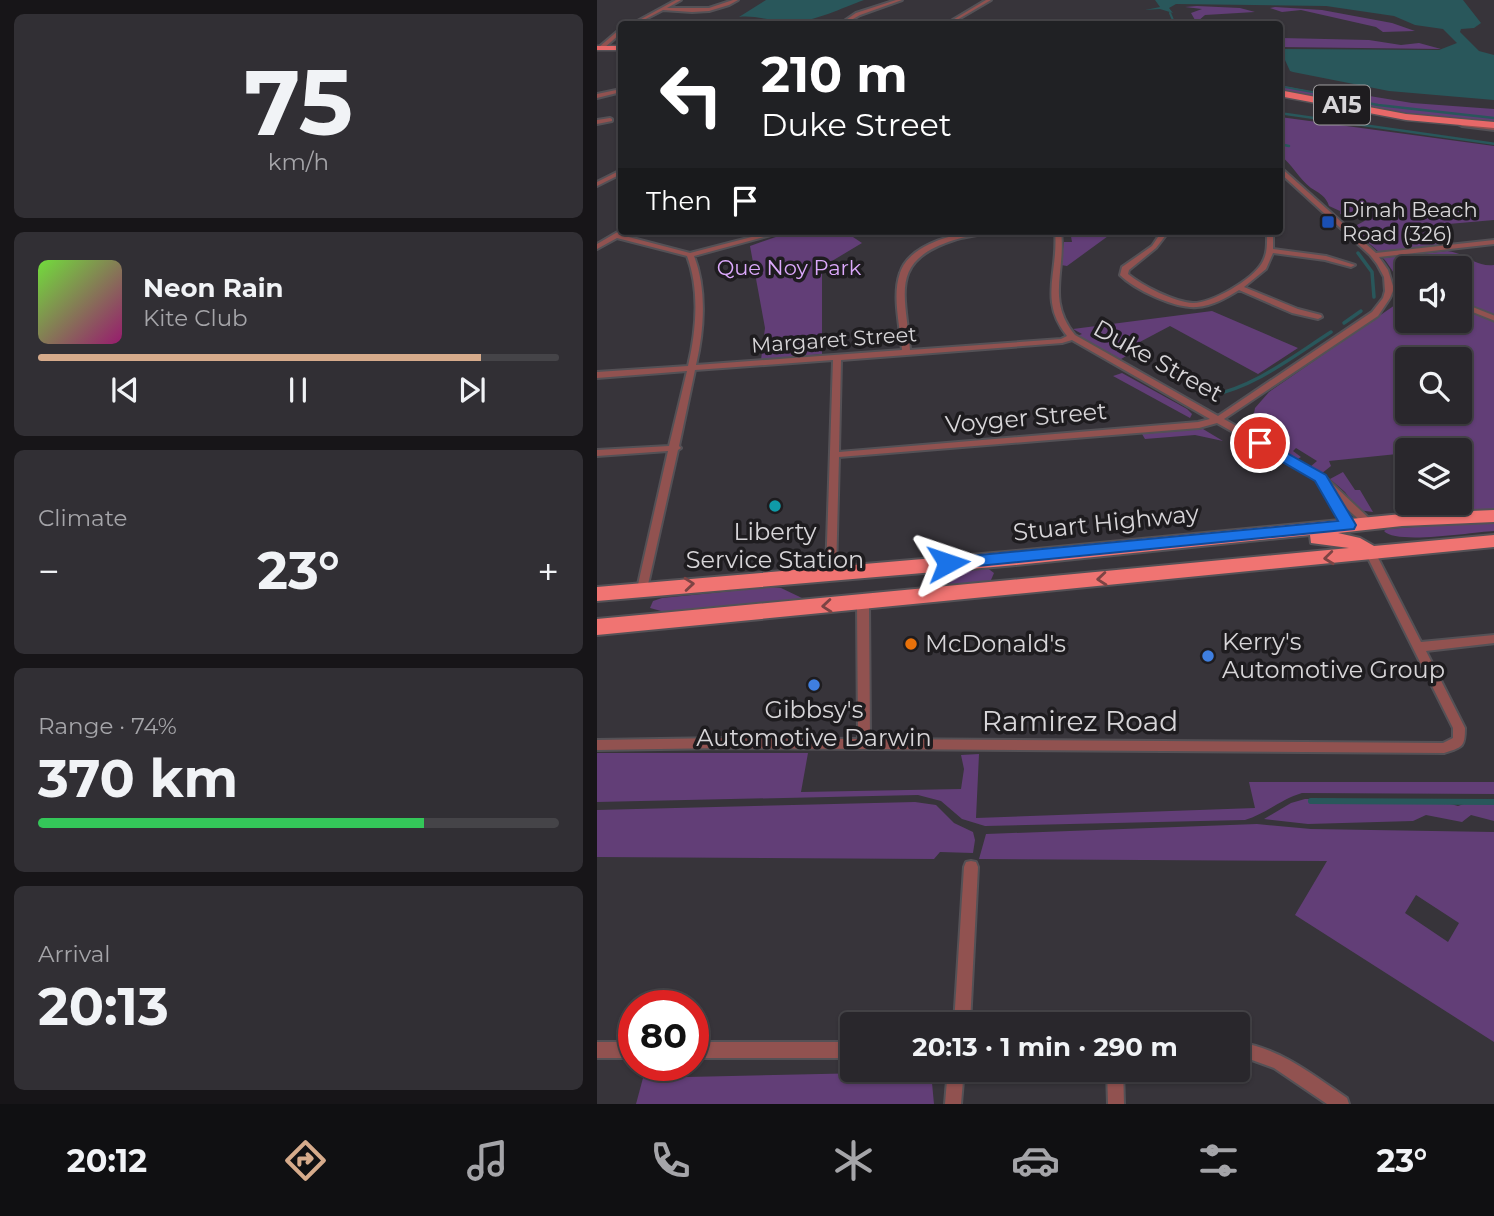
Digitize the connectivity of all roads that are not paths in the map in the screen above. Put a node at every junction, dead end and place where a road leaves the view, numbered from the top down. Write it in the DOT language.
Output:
graph roads {
  1 [pos="679,0"];
  2 [pos="736,0"];
  3 [pos="900,0"];
  4 [pos="988,0"];
  5 [pos="663,9"];
  6 [pos="640,21"];
  7 [pos="846,21"];
  8 [pos="953,21"];
  9 [pos="618,35"];
  10 [pos="618,48"];
  11 [pos="598,51"];
  12 [pos="618,54"];
  13 [pos="618,92"];
  14 [pos="1283,94"];
  15 [pos="597,96"];
  16 [pos="1283,101"];
  17 [pos="610,120"];
  18 [pos="597,122"];
  19 [pos="1494,129"];
  20 [pos="1283,173"];
  21 [pos="618,174"];
  22 [pos="612,177"];
  23 [pos="618,178"];
  24 [pos="597,184"];
  25 [pos="768,235"];
  26 [pos="957,235"];
  27 [pos="1058,235"];
  28 [pos="1163,235"];
  29 [pos="1270,235"];
  30 [pos="616,236"];
  31 [pos="1494,242"];
  32 [pos="597,247"];
  33 [pos="1270,251"];
  34 [pos="690,255"];
  35 [pos="1373,255"];
  36 [pos="1351,265"];
  37 [pos="1237,287"];
  38 [pos="1391,288"];
  39 [pos="1395,289"];
  40 [pos="1472,309"];
  41 [pos="1318,317"];
  42 [pos="1494,319"];
  43 [pos="1072,337"];
  44 [pos="906,352"];
  45 [pos="837,357"];
  46 [pos="693,368"];
  47 [pos="597,375"];
  48 [pos="1219,419"];
  49 [pos="676,448"];
  50 [pos="597,453"];
  51 [pos="834,455"];
  52 [pos="1321,478"];
  53 [pos="1494,516"];
  54 [pos="1369,523"];
  55 [pos="1349,525"];
  56 [pos="1191,540"];
  57 [pos="1494,541"];
  58 [pos="1439,547"];
  59 [pos="1371,554"];
  60 [pos="1005,559"];
  61 [pos="831,572"];
  62 [pos="1009,588"];
  63 [pos="642,589"];
  64 [pos="597,594"];
  65 [pos="863,602"];
  66 [pos="634,624"];
  67 [pos="597,627"];
  68 [pos="1494,639"];
  69 [pos="1419,647"];
  70 [pos="864,744"];
  71 [pos="597,746"];
  72 [pos="971,867"];
  73 [pos="963,1012"];
  74 [pos="597,1050"];
  75 [pos="618,1050"];
  76 [pos="709,1050"];
  77 [pos="840,1050"];
  78 [pos="1250,1052"];
  79 [pos="955,1082"];
  80 [pos="1115,1082"];
  81 [pos="953,1104"];
  82 [pos="1116,1104"];
  83 [pos="1341,1104"];
  1 -- 5 [label="street"];
  2 -- 5 [label="street"];
  3 -- 7 [label="street"];
  4 -- 8 [label="street"];
  5 -- 6 [label="street"];
  9 -- 11 [label="street"];
  10 -- 11 [label="main road"];
  11 -- 12 [label="main road"];
  13 -- 15 [label="street"];
  14 -- 19 [label="main road, A15"];
  16 -- 19 [label="main road"];
  17 -- 18 [label="street"];
  20 -- 35 [label="street"];
  21 -- 22 [label="street"];
  22 -- 23 [label="street"];
  22 -- 24 [label="street"];
  25 -- 34 [label="street"];
  26 -- 44 [label="street"];
  27 -- 43 [label="street, Duke Street"];
  28 -- 37 [label="street"];
  29 -- 33 [label="street"];
  30 -- 32 [label="street"];
  30 -- 34 [label="street"];
  31 -- 35 [label="street"];
  33 -- 36 [label="street"];
  33 -- 37 [label="street"];
  34 -- 46 [label="street"];
  35 -- 38 [label="street"];
  37 -- 41 [label="street"];
  38 -- 39 [label="street"];
  38 -- 48 [label="street"];
  40 -- 42 [label="street"];
  43 -- 44 [label="street, Margaret Street"];
  43 -- 48 [label="street, Duke Street"];
  44 -- 45 [label="street, Margaret Street"];
  45 -- 46 [label="street, Margaret Street"];
  45 -- 51 [label="street"];
  46 -- 47 [label="street, Margaret Street"];
  46 -- 49 [label="street"];
  48 -- 51 [label="street, Voyger Street"];
  48 -- 52 [label="street, Duke Street"];
  49 -- 50 [label="street"];
  49 -- 63 [label="street"];
  51 -- 61 [label="street"];
  52 -- 54 [label="street, Duke Street"];
  52 -- 55 [label="street, Duke Street"];
  53 -- 54 [label="highway, Stuart Highway"];
  54 -- 55 [label="highway, Stuart Highway"];
  55 -- 56 [label="highway, Stuart Highway"];
  55 -- 58 [label="highway"];
  56 -- 59 [label="highway"];
  56 -- 60 [label="highway, Stuart Highway"];
  57 -- 58 [label="highway"];
  58 -- 59 [label="highway"];
  59 -- 62 [label="highway, one-way"];
  59 -- 69 [label="street"];
  60 -- 61 [label="highway, Stuart Highway"];
  60 -- 62 [label="highway"];
  63 -- 61 [label="highway, Stuart Highway, one-way"];
  62 -- 65 [label="highway"];
  63 -- 64 [label="highway, Stuart Highway"];
  63 -- 66 [label="highway"];
  65 -- 66 [label="highway, one-way"];
  65 -- 70 [label="street"];
  66 -- 67 [label="highway"];
  68 -- 69 [label="street"];
  69 -- 70 [label="street, Ramirez Road"];
  70 -- 71 [label="street, Ramirez Road"];
  72 -- 73 [label="street"];
  74 -- 75 [label="street"];
  76 -- 77 [label="street"];
  78 -- 83 [label="street"];
  79 -- 81 [label="street"];
  80 -- 82 [label="street"];
}
